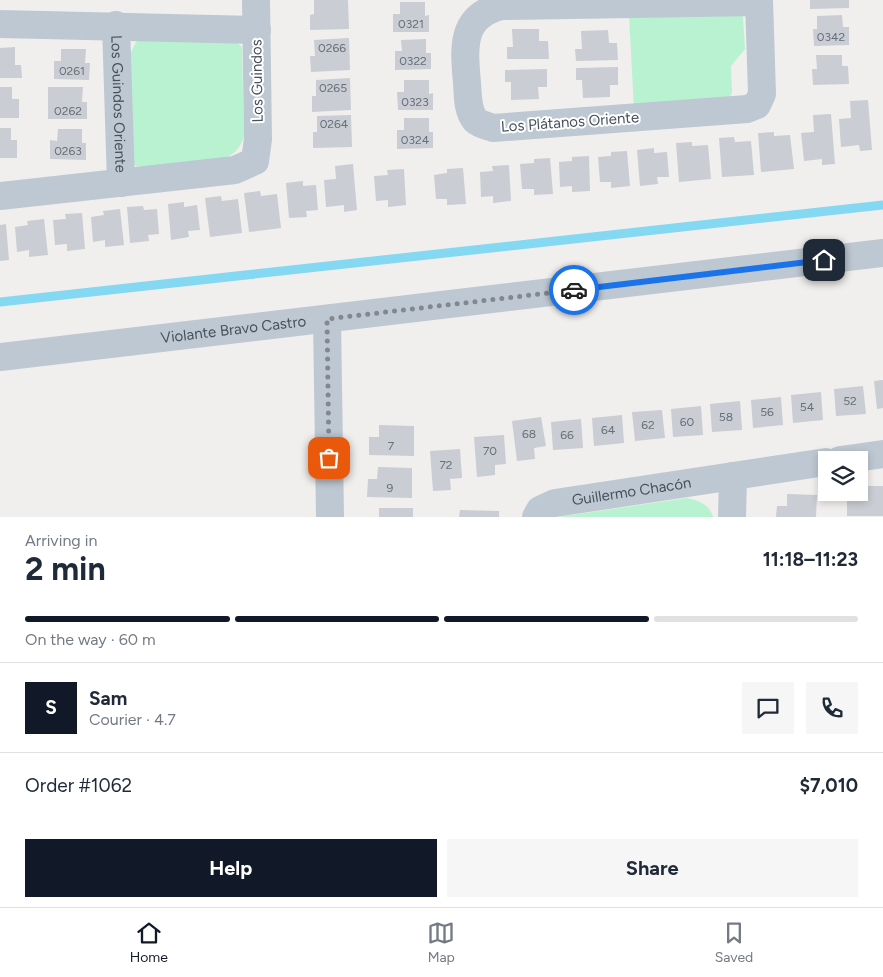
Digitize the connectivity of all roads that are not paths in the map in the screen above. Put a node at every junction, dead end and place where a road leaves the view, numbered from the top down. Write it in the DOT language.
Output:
graph roads {
  1 [pos="256,0"];
  2 [pos="759,1"];
  3 [pos="0,24"];
  4 [pos="116,25"];
  5 [pos="256,30"];
  6 [pos="255,161"];
  7 [pos="121,183"];
  8 [pos="0,196"];
  9 [pos="883,253"];
  10 [pos="327,319"];
  11 [pos="0,357"];
  12 [pos="883,454"];
  13 [pos="868,456"];
  14 [pos="818,463"];
  15 [pos="733,476"];
  16 [pos="330,517"];
  17 [pos="536,517"];
  18 [pos="732,517"];
  1 -- 5 [label="street, Los Guindos"];
  2 -- 2 [label="street, Los Plátanos Oriente"];
  3 -- 4 [label="street, Los Guindos Oriente"];
  4 -- 5 [label="street, Los Guindos Oriente"];
  4 -- 7 [label="street, Los Guindos Oriente"];
  5 -- 6 [label="street, Los Guindos"];
  6 -- 7 [label="street, Los Guindos Oriente"];
  7 -- 8 [label="street, Los Guindos Oriente"];
  9 -- 10 [label="street, Violante Bravo Castro"];
  10 -- 11 [label="street, Violante Bravo Castro"];
  10 -- 16 [label="street"];
  12 -- 13 [label="street"];
  14 -- 15 [label="street, Guillermo Chacón"];
  15 -- 17 [label="street, Guillermo Chacón"];
  15 -- 18 [label="street"];
}
